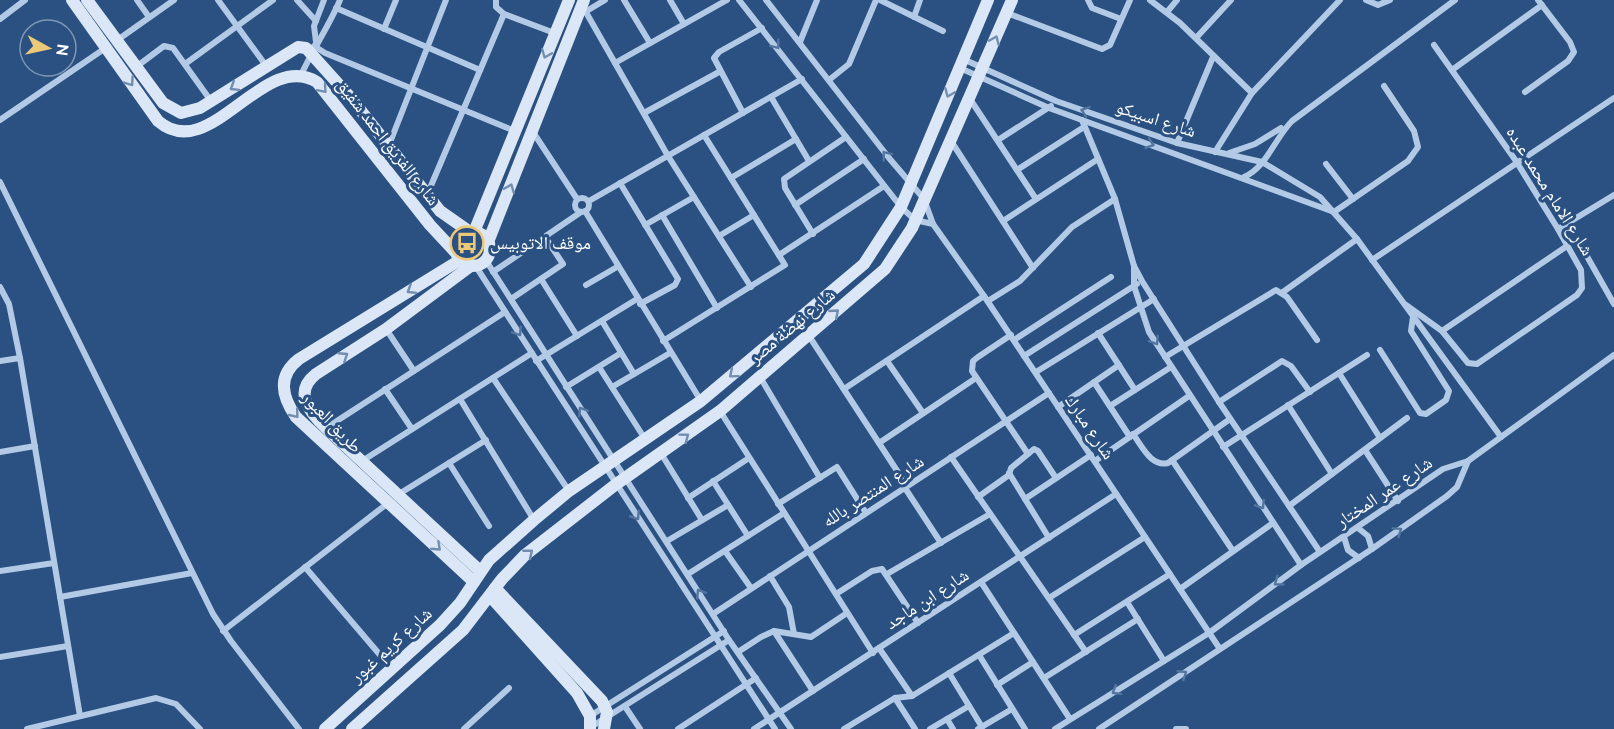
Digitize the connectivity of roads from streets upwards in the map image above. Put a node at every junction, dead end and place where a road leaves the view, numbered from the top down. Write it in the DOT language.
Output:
graph roads {
  1 [pos="25,0"];
  2 [pos="72,0"];
  3 [pos="87,0"];
  4 [pos="137,0"];
  5 [pos="174,0"];
  6 [pos="218,0"];
  7 [pos="273,0"];
  8 [pos="297,0"];
  9 [pos="324,0"];
  10 [pos="340,0"];
  11 [pos="396,0"];
  12 [pos="446,0"];
  13 [pos="496,0"];
  14 [pos="569,0"];
  15 [pos="605,0"];
  16 [pos="624,0"];
  17 [pos="670,0"];
  18 [pos="727,0"];
  19 [pos="739,0"];
  20 [pos="766,0"];
  21 [pos="817,0"];
  22 [pos="878,0"];
  23 [pos="920,0"];
  24 [pos="988,0"];
  25 [pos="1012,0"];
  26 [pos="1088,0"];
  27 [pos="1130,0"];
  28 [pos="1150,0"];
  29 [pos="1177,0"];
  30 [pos="1231,0"];
  31 [pos="1340,0"];
  32 [pos="1366,0"];
  33 [pos="1390,0"];
  34 [pos="1455,0"];
  35 [pos="1540,3"];
  36 [pos="584,6"];
  37 [pos="336,8"];
  38 [pos="1167,12"];
  39 [pos="1007,13"];
  40 [pos="504,14"];
  41 [pos="914,17"];
  42 [pos="149,18"];
  43 [pos="0,19"];
  44 [pos="1121,19"];
  45 [pos="316,21"];
  46 [pos="684,24"];
  47 [pos="237,26"];
  48 [pos="762,28"];
  49 [pos="384,29"];
  50 [pos="943,31"];
  51 [pos="555,33"];
  52 [pos="1196,38"];
  53 [pos="569,39"];
  54 [pos="800,42"];
  55 [pos="112,44"];
  56 [pos="650,44"];
  57 [pos="1434,45"];
  58 [pos="314,47"];
  59 [pos="427,47"];
  60 [pos="1213,57"];
  61 [pos="615,63"];
  62 [pos="185,64"];
  63 [pos="961,64"];
  64 [pos="136,67"];
  65 [pos="267,67"];
  66 [pos="480,70"];
  67 [pos="1452,70"];
  68 [pos="719,72"];
  69 [pos="982,73"];
  70 [pos="301,75"];
  71 [pos="802,79"];
  72 [pos="829,80"];
  73 [pos="1384,86"];
  74 [pos="411,88"];
  75 [pos="1525,92"];
  76 [pos="1252,93"];
  77 [pos="771,98"];
  78 [pos="1614,98"];
  79 [pos="970,99"];
  80 [pos="211,101"];
  81 [pos="1056,101"];
  82 [pos="1049,108"];
  83 [pos="463,110"];
  84 [pos="644,113"];
  85 [pos="743,113"];
  86 [pos="0,120"];
  87 [pos="1292,121"];
  88 [pos="1083,124"];
  89 [pos="515,131"];
  90 [pos="533,132"];
  91 [pos="704,135"];
  92 [pos="846,137"];
  93 [pos="796,139"];
  94 [pos="998,140"];
  95 [pos="951,141"];
  96 [pos="1177,143"];
  97 [pos="389,145"];
  98 [pos="1215,152"];
  99 [pos="1227,154"];
  100 [pos="668,156"];
  101 [pos="864,159"];
  102 [pos="1098,159"];
  103 [pos="809,161"];
  104 [pos="1516,161"];
  105 [pos="1262,162"];
  106 [pos="1326,164"];
  107 [pos="1017,170"];
  108 [pos="1243,177"];
  109 [pos="731,178"];
  110 [pos="0,182"];
  111 [pos="620,183"];
  112 [pos="911,184"];
  113 [pos="884,186"];
  114 [pos="427,195"];
  115 [pos="1614,195"];
  116 [pos="694,197"];
  117 [pos="578,199"];
  118 [pos="924,199"];
  119 [pos="1036,199"];
  120 [pos="1353,199"];
  121 [pos="1115,200"];
  122 [pos="589,201"];
  123 [pos="795,205"];
  124 [pos="901,207"];
  125 [pos="583,212"];
  126 [pos="1334,212"];
  127 [pos="754,215"];
  128 [pos="662,216"];
  129 [pos="915,220"];
  130 [pos="1003,221"];
  131 [pos="933,224"];
  132 [pos="645,225"];
  133 [pos="1558,229"];
  134 [pos="472,232"];
  135 [pos="813,234"];
  136 [pos="545,237"];
  137 [pos="719,237"];
  138 [pos="1357,238"];
  139 [pos="488,242"];
  140 [pos="1580,244"];
  141 [pos="1568,246"];
  142 [pos="779,255"];
  143 [pos="1372,260"];
  144 [pos="470,261"];
  145 [pos="1134,266"];
  146 [pos="617,267"];
  147 [pos="1033,268"];
  148 [pos="493,272"];
  149 [pos="1111,277"];
  150 [pos="541,279"];
  151 [pos="1142,281"];
  152 [pos="586,285"];
  153 [pos="1134,286"];
  154 [pos="0,287"];
  155 [pos="751,287"];
  156 [pos="1282,292"];
  157 [pos="986,298"];
  158 [pos="1154,299"];
  159 [pos="511,300"];
  160 [pos="639,302"];
  161 [pos="1404,304"];
  162 [pos="1614,304"];
  163 [pos="1140,306"];
  164 [pos="717,308"];
  165 [pos="505,312"];
  166 [pos="1413,317"];
  167 [pos="602,321"];
  168 [pos="386,329"];
  169 [pos="1442,331"];
  170 [pos="1098,333"];
  171 [pos="577,336"];
  172 [pos="809,336"];
  173 [pos="1012,338"];
  174 [pos="1317,340"];
  175 [pos="663,341"];
  176 [pos="1184,346"];
  177 [pos="1380,350"];
  178 [pos="621,352"];
  179 [pos="532,353"];
  180 [pos="670,353"];
  181 [pos="545,355"];
  182 [pos="1367,355"];
  183 [pos="1614,355"];
  184 [pos="1024,356"];
  185 [pos="1165,357"];
  186 [pos="20,358"];
  187 [pos="0,361"];
  188 [pos="536,361"];
  189 [pos="887,361"];
  190 [pos="1119,365"];
  191 [pos="599,367"];
  192 [pos="1172,367"];
  193 [pos="414,371"];
  194 [pos="1036,372"];
  195 [pos="1339,373"];
  196 [pos="634,374"];
  197 [pos="760,377"];
  198 [pos="493,378"];
  199 [pos="976,378"];
  200 [pos="1094,382"];
  201 [pos="283,385"];
  202 [pos="566,387"];
  203 [pos="612,387"];
  204 [pos="304,389"];
  205 [pos="385,389"];
  206 [pos="844,389"];
  207 [pos="1135,390"];
  208 [pos="1310,392"];
  209 [pos="1049,393"];
  210 [pos="1189,396"];
  211 [pos="460,399"];
  212 [pos="701,401"];
  213 [pos="1219,402"];
  214 [pos="1288,405"];
  215 [pos="1110,406"];
  216 [pos="1058,407"];
  217 [pos="720,411"];
  218 [pos="923,414"];
  219 [pos="1407,418"];
  220 [pos="1230,419"];
  221 [pos="1006,421"];
  222 [pos="326,428"];
  223 [pos="412,429"];
  224 [pos="1213,431"];
  225 [pos="1241,435"];
  226 [pos="1132,436"];
  227 [pos="1501,437"];
  228 [pos="1380,438"];
  229 [pos="645,439"];
  230 [pos="486,441"];
  231 [pos="879,443"];
  232 [pos="35,446"];
  233 [pos="1223,447"];
  234 [pos="1365,450"];
  235 [pos="0,452"];
  236 [pos="662,454"];
  237 [pos="1028,454"];
  238 [pos="951,457"];
  239 [pos="749,458"];
  240 [pos="1093,458"];
  241 [pos="1172,460"];
  242 [pos="362,461"];
  243 [pos="1468,461"];
  244 [pos="449,463"];
  245 [pos="610,464"];
  246 [pos="1009,473"];
  247 [pos="1332,474"];
  248 [pos="626,478"];
  249 [pos="820,478"];
  250 [pos="1056,478"];
  251 [pos="713,481"];
  252 [pos="615,485"];
  253 [pos="906,487"];
  254 [pos="569,491"];
  255 [pos="1116,494"];
  256 [pos="978,497"];
  257 [pos="393,498"];
  258 [pos="688,498"];
  259 [pos="1025,499"];
  260 [pos="1398,501"];
  261 [pos="778,504"];
  262 [pos="728,505"];
  263 [pos="1289,506"];
  264 [pos="784,513"];
  265 [pos="866,513"];
  266 [pos="990,514"];
  267 [pos="534,520"];
  268 [pos="702,520"];
  269 [pos="1274,523"];
  270 [pos="489,526"];
  271 [pos="1358,528"];
  272 [pos="748,536"];
  273 [pos="1144,537"];
  274 [pos="1344,537"];
  275 [pos="1049,538"];
  276 [pos="667,541"];
  277 [pos="941,543"];
  278 [pos="1372,549"];
  279 [pos="725,550"];
  280 [pos="808,551"];
  281 [pos="1233,551"];
  282 [pos="1320,552"];
  283 [pos="1020,556"];
  284 [pos="1359,558"];
  285 [pos="54,563"];
  286 [pos="1301,565"];
  287 [pos="305,567"];
  288 [pos="0,571"];
  289 [pos="192,573"];
  290 [pos="688,574"];
  291 [pos="888,574"];
  292 [pos="1170,574"];
  293 [pos="477,576"];
  294 [pos="770,576"];
  295 [pos="981,582"];
  296 [pos="751,588"];
  297 [pos="1179,589"];
  298 [pos="492,592"];
  299 [pos="836,594"];
  300 [pos="60,597"];
  301 [pos="1049,598"];
  302 [pos="1127,602"];
  303 [pos="847,613"];
  304 [pos="713,614"];
  305 [pos="1138,619"];
  306 [pos="918,623"];
  307 [pos="224,631"];
  308 [pos="724,631"];
  309 [pos="774,631"];
  310 [pos="1014,633"];
  311 [pos="1209,633"];
  312 [pos="794,634"];
  313 [pos="1074,635"];
  314 [pos="715,638"];
  315 [pos="729,640"];
  316 [pos="68,646"];
  317 [pos="720,646"];
  318 [pos="879,648"];
  319 [pos="1220,649"];
  320 [pos="738,652"];
  321 [pos="1086,652"];
  322 [pos="873,653"];
  323 [pos="979,655"];
  324 [pos="0,657"];
  325 [pos="1164,661"];
  326 [pos="1033,662"];
  327 [pos="392,669"];
  328 [pos="949,674"];
  329 [pos="756,678"];
  330 [pos="1044,678"];
  331 [pos="746,685"];
  332 [pos="997,685"];
  333 [pos="509,688"];
  334 [pos="813,691"];
  335 [pos="912,696"];
  336 [pos="895,698"];
  337 [pos="969,706"];
  338 [pos="626,708"];
  339 [pos="1012,709"];
  340 [pos="779,712"];
  341 [pos="80,716"];
  342 [pos="768,719"];
  343 [pos="947,719"];
  344 [pos="1070,719"];
  345 [pos="598,722"];
  346 [pos="853,727"];
  347 [pos="980,728"];
  348 [pos="27,729"];
  349 [pos="200,729"];
  350 [pos="299,729"];
  351 [pos="325,729"];
  352 [pos="352,729"];
  353 [pos="464,729"];
  354 [pos="640,729"];
  355 [pos="678,729"];
  356 [pos="754,729"];
  357 [pos="775,729"];
  358 [pos="791,729"];
  359 [pos="844,729"];
  360 [pos="915,729"];
  361 [pos="930,729"];
  362 [pos="954,729"];
  363 [pos="1025,729"];
  364 [pos="1055,729"];
  365 [pos="1099,729"];
  366 [pos="1176,729"];
  367 [pos="1186,729"];
  1 -- 43 [label="street"];
  2 -- 55 [label="street"];
  3 -- 55 [label="street"];
  4 -- 42 [label="street"];
  5 -- 42 [label="street"];
  6 -- 47 [label="street"];
  7 -- 47 [label="street"];
  8 -- 45 [label="street"];
  9 -- 45 [label="street"];
  10 -- 37 [label="street"];
  11 -- 49 [label="street"];
  12 -- 59 [label="street"];
  13 -- 40 [label="street"];
  14 -- 51 [label="street"];
  15 -- 36 [label="street"];
  16 -- 56 [label="street"];
  17 -- 46 [label="street"];
  18 -- 46 [label="street"];
  19 -- 48 [label="street"];
  20 -- 54 [label="street"];
  21 -- 54 [label="street"];
  22 -- 41 [label="street"];
  22 -- 72 [label="street"];
  23 -- 41 [label="street"];
  24 -- 63 [label="street, شارع نهضة مصر"];
  25 -- 39 [label="street, شارع نهضة مصر"];
  26 -- 44 [label="street"];
  27 -- 44 [label="street"];
  28 -- 38 [label="street"];
  29 -- 38 [label="street"];
  30 -- 52 [label="street"];
  31 -- 76 [label="street"];
  32 -- 33 [label="street"];
  34 -- 87 [label="street"];
  35 -- 67 [label="street"];
  35 -- 75 [label="street"];
  36 -- 53 [label="street"];
  36 -- 61 [label="street"];
  37 -- 49 [label="street"];
  37 -- 58 [label="street"];
  38 -- 52 [label="street"];
  39 -- 44 [label="street"];
  69 -- 39 [label="street, شارع نهضة مصر, one-way"];
  40 -- 51 [label="street"];
  40 -- 66 [label="street"];
  41 -- 50 [label="street"];
  42 -- 55 [label="street"];
  45 -- 58 [label="street"];
  46 -- 56 [label="street"];
  47 -- 62 [label="street"];
  47 -- 65 [label="street"];
  48 -- 68 [label="street"];
  48 -- 71 [label="street, one-way"];
  49 -- 59 [label="street"];
  51 -- 53 [label="street"];
  51 -- 89 [label="street, one-way"];
  52 -- 60 [label="street"];
  53 -- 90 [label="street"];
  54 -- 72 [label="street"];
  55 -- 64 [label="street"];
  55 -- 70 [label="street, one-way"];
  55 -- 86 [label="street"];
  56 -- 61 [label="street"];
  57 -- 67 [label="street, شارع الامام محمد عبده"];
  58 -- 65 [label="street"];
  58 -- 70 [label="street"];
  58 -- 74 [label="street"];
  58 -- 97 [label="street, شارع الفريق احمد شفيق"];
  59 -- 66 [label="street"];
  59 -- 74 [label="street"];
  60 -- 76 [label="street"];
  60 -- 96 [label="street"];
  61 -- 84 [label="street"];
  62 -- 64 [label="street"];
  62 -- 80 [label="street"];
  63 -- 69 [label="street, شارع اسبيكو"];
  63 -- 112 [label="street, شارع نهضة مصر, one-way"];
  64 -- 80 [label="street"];
  65 -- 80 [label="street, one-way"];
  66 -- 83 [label="street"];
  67 -- 104 [label="street, شارع الامام محمد عبده"];
  68 -- 84 [label="street"];
  68 -- 85 [label="street"];
  69 -- 79 [label="street, شارع نهضة مصر"];
  69 -- 81 [label="street, شارع اسبيكو"];
  69 -- 82 [label="street, شارع اسبيكو"];
  70 -- 144 [label="street, شارع الفريق احمد شفيق, one-way"];
  71 -- 77 [label="street"];
  71 -- 92 [label="street"];
  112 -- 72 [label="street, one-way"];
  73 -- 120 [label="street"];
  74 -- 83 [label="street"];
  74 -- 97 [label="street"];
  76 -- 98 [label="street"];
  77 -- 85 [label="street"];
  77 -- 93 [label="street"];
  78 -- 104 [label="street"];
  79 -- 94 [label="street"];
  79 -- 95 [label="street, شارع نهضة مصر"];
  81 -- 82 [label="street"];
  96 -- 81 [label="street, شارع اسبيكو, one-way"];
  82 -- 88 [label="street, شارع اسبيكو"];
  82 -- 94 [label="street"];
  83 -- 89 [label="street"];
  83 -- 114 [label="street"];
  84 -- 100 [label="street"];
  85 -- 91 [label="street"];
  87 -- 99 [label="street"];
  87 -- 105 [label="street"];
  88 -- 102 [label="street"];
  88 -- 107 [label="street"];
  88 -- 108 [label="street, شارع اسبيكو, one-way"];
  89 -- 134 [label="street"];
  90 -- 117 [label="street"];
  139 -- 90 [label="street, one-way"];
  91 -- 100 [label="street"];
  91 -- 109 [label="street"];
  92 -- 101 [label="street"];
  92 -- 103 [label="street"];
  93 -- 103 [label="street"];
  93 -- 109 [label="street"];
  94 -- 107 [label="street"];
  95 -- 118 [label="street, شارع نهضة مصر"];
  95 -- 130 [label="street"];
  96 -- 98 [label="street, شارع اسبيكو"];
  97 -- 114 [label="street, شارع الفريق احمد شفيق"];
  98 -- 99 [label="street, شارع اسبيكو"];
  99 -- 105 [label="street, شارع اسبيكو"];
  100 -- 111 [label="street"];
  100 -- 116 [label="street"];
  101 -- 113 [label="street"];
  101 -- 123 [label="street"];
  102 -- 119 [label="street"];
  102 -- 121 [label="street"];
  103 -- 123 [label="street"];
  104 -- 133 [label="street, شارع الامام محمد عبده"];
  104 -- 143 [label="street"];
  105 -- 108 [label="street"];
  105 -- 126 [label="street, شارع اسبيكو"];
  106 -- 120 [label="street"];
  107 -- 119 [label="street"];
  108 -- 126 [label="street, شارع اسبيكو"];
  109 -- 127 [label="street"];
  110 -- 289 [label="street"];
  111 -- 122 [label="street"];
  111 -- 132 [label="street"];
  112 -- 118 [label="street"];
  112 -- 124 [label="street, شارع نهضة مصر"];
  113 -- 124 [label="street"];
  113 -- 135 [label="street"];
  114 -- 134 [label="street, شارع الفريق احمد شفيق"];
  115 -- 133 [label="street"];
  116 -- 128 [label="street"];
  116 -- 137 [label="street"];
  117 -- 122 [label="street"];
  117 -- 125 [label="street"];
  118 -- 129 [label="street, شارع نهضة مصر"];
  118 -- 131 [label="street, شارع مبارك"];
  119 -- 130 [label="street"];
  120 -- 126 [label="street"];
  121 -- 145 [label="street"];
  121 -- 147 [label="street"];
  122 -- 125 [label="street"];
  123 -- 135 [label="street"];
  124 -- 129 [label="street"];
  124 -- 212 [label="street, شارع نهضة مصر, one-way"];
  125 -- 136 [label="street"];
  125 -- 146 [label="street"];
  126 -- 138 [label="street, شارع اسبيكو"];
  127 -- 137 [label="street"];
  127 -- 142 [label="street"];
  128 -- 132 [label="street"];
  128 -- 164 [label="street"];
  129 -- 131 [label="street"];
  172 -- 129 [label="street, شارع نهضة مصر, one-way"];
  130 -- 147 [label="street"];
  131 -- 157 [label="street, شارع مبارك"];
  132 -- 160 [label="street"];
  133 -- 141 [label="street, شارع الامام محمد عبده"];
  134 -- 139 [label="street, شارع الفريق احمد شفيق"];
  134 -- 144 [label="street"];
  135 -- 142 [label="street"];
  136 -- 148 [label="street"];
  136 -- 150 [label="street"];
  137 -- 155 [label="street"];
  138 -- 143 [label="street, شارع اسبيكو"];
  138 -- 156 [label="street"];
  139 -- 144 [label="street"];
  140 -- 162 [label="street"];
  141 -- 169 [label="street"];
  141 -- 169 [label="street, شارع الامام محمد عبده"];
  142 -- 155 [label="street"];
  143 -- 161 [label="street, شارع اسبيكو"];
  144 -- 148 [label="street"];
  144 -- 165 [label="street"];
  144 -- 168 [label="street, طريق العبور"];
  144 -- 201 [label="street, طريق العبور, one-way"];
  145 -- 151 [label="street"];
  145 -- 153 [label="street"];
  146 -- 152 [label="street"];
  146 -- 160 [label="street"];
  147 -- 157 [label="street"];
  148 -- 159 [label="street"];
  149 -- 173 [label="street"];
  150 -- 159 [label="street"];
  150 -- 171 [label="street"];
  151 -- 153 [label="street"];
  151 -- 158 [label="street"];
  153 -- 163 [label="street"];
  153 -- 184 [label="street"];
  154 -- 186 [label="street"];
  155 -- 164 [label="street"];
  156 -- 174 [label="street"];
  156 -- 176 [label="street"];
  157 -- 173 [label="street, شارع مبارك"];
  157 -- 189 [label="street"];
  158 -- 163 [label="street"];
  158 -- 176 [label="street"];
  159 -- 181 [label="street"];
  160 -- 167 [label="street"];
  160 -- 175 [label="street"];
  161 -- 166 [label="street, شارع اسبيكو"];
  161 -- 169 [label="street, شارع الامام محمد عبده"];
  163 -- 170 [label="street"];
  163 -- 185 [label="street, one-way"];
  164 -- 175 [label="street"];
  165 -- 179 [label="street, one-way"];
  165 -- 193 [label="street"];
  166 -- 177 [label="street"];
  166 -- 227 [label="street, شارع اسبيكو"];
  167 -- 171 [label="street"];
  167 -- 178 [label="street"];
  168 -- 193 [label="street"];
  204 -- 168 [label="street, طريق العبور, one-way"];
  170 -- 190 [label="street"];
  170 -- 194 [label="street"];
  171 -- 181 [label="street"];
  172 -- 197 [label="street, شارع نهضة مصر"];
  172 -- 206 [label="street"];
  173 -- 184 [label="street, شارع مبارك"];
  173 -- 199 [label="street"];
  175 -- 180 [label="street"];
  176 -- 185 [label="street"];
  176 -- 213 [label="street"];
  178 -- 191 [label="street"];
  178 -- 196 [label="street"];
  179 -- 188 [label="street"];
  179 -- 198 [label="street"];
  180 -- 196 [label="street"];
  180 -- 212 [label="street"];
  181 -- 188 [label="street"];
  181 -- 202 [label="street"];
  182 -- 195 [label="street"];
  183 -- 227 [label="street"];
  184 -- 194 [label="street, شارع مبارك"];
  185 -- 192 [label="street"];
  186 -- 187 [label="street"];
  186 -- 232 [label="street"];
  188 -- 245 [label="street"];
  189 -- 206 [label="street"];
  189 -- 218 [label="street"];
  190 -- 200 [label="street"];
  190 -- 207 [label="street"];
  191 -- 202 [label="street"];
  191 -- 203 [label="street"];
  192 -- 207 [label="street"];
  192 -- 210 [label="street"];
  193 -- 205 [label="street"];
  194 -- 209 [label="street, شارع مبارك"];
  195 -- 208 [label="street"];
  195 -- 228 [label="street"];
  196 -- 203 [label="street"];
  197 -- 217 [label="street, شارع نهضة مصر"];
  197 -- 249 [label="street"];
  198 -- 211 [label="street"];
  198 -- 254 [label="street"];
  199 -- 218 [label="street"];
  199 -- 221 [label="street"];
  200 -- 215 [label="street"];
  200 -- 216 [label="street"];
  201 -- 204 [label="street"];
  201 -- 257 [label="street, طريق العبور, one-way"];
  245 -- 202 [label="street, one-way"];
  203 -- 229 [label="street"];
  204 -- 222 [label="street, طريق العبور"];
  205 -- 222 [label="street"];
  205 -- 223 [label="street"];
  206 -- 231 [label="street"];
  207 -- 215 [label="street"];
  208 -- 213 [label="street"];
  208 -- 214 [label="street"];
  209 -- 216 [label="street, شارع مبارك"];
  209 -- 221 [label="street, شارع المنتصر بالله"];
  210 -- 224 [label="street"];
  210 -- 226 [label="street"];
  211 -- 223 [label="street"];
  211 -- 230 [label="street"];
  212 -- 229 [label="street, شارع نهضة مصر"];
  213 -- 220 [label="street"];
  214 -- 225 [label="street"];
  214 -- 247 [label="street"];
  215 -- 226 [label="street"];
  216 -- 240 [label="street, شارع مبارك"];
  236 -- 217 [label="street, شارع نهضة مصر, one-way"];
  217 -- 239 [label="street"];
  218 -- 231 [label="street"];
  219 -- 228 [label="street"];
  220 -- 224 [label="street"];
  220 -- 225 [label="street"];
  221 -- 237 [label="street"];
  221 -- 238 [label="street, شارع المنتصر بالله"];
  222 -- 242 [label="street, طريق العبور"];
  223 -- 242 [label="street"];
  224 -- 233 [label="street"];
  224 -- 241 [label="street"];
  225 -- 233 [label="street"];
  225 -- 263 [label="street"];
  226 -- 240 [label="street"];
  226 -- 241 [label="street"];
  227 -- 243 [label="street"];
  228 -- 234 [label="street"];
  229 -- 245 [label="street, شارع نهضة مصر"];
  230 -- 244 [label="street"];
  230 -- 267 [label="street"];
  231 -- 253 [label="street"];
  232 -- 235 [label="street"];
  232 -- 285 [label="street"];
  233 -- 269 [label="street, one-way"];
  234 -- 247 [label="street"];
  234 -- 260 [label="street"];
  236 -- 248 [label="street, شارع نهضة مصر"];
  236 -- 258 [label="street"];
  237 -- 246 [label="street"];
  237 -- 250 [label="street"];
  238 -- 253 [label="street, شارع المنتصر بالله"];
  238 -- 256 [label="street"];
  239 -- 251 [label="street"];
  239 -- 261 [label="street"];
  240 -- 250 [label="street"];
  240 -- 255 [label="street, شارع مبارك"];
  241 -- 281 [label="street"];
  242 -- 257 [label="street, طريق العبور"];
  243 -- 260 [label="street, شارع عمر المختار"];
  278 -- 243 [label="street, شارع عمر المختار, one-way"];
  244 -- 257 [label="street"];
  244 -- 270 [label="street"];
  245 -- 248 [label="street"];
  245 -- 252 [label="street"];
  245 -- 254 [label="street, شارع نهضة مصر"];
  246 -- 256 [label="street"];
  246 -- 259 [label="street"];
  247 -- 263 [label="street"];
  248 -- 252 [label="street, شارع نهضة مصر"];
  248 -- 276 [label="street"];
  249 -- 261 [label="street"];
  249 -- 265 [label="street"];
  250 -- 259 [label="street"];
  251 -- 258 [label="street"];
  251 -- 262 [label="street"];
  298 -- 252 [label="street, شارع نهضة مصر, one-way"];
  252 -- 314 [label="street, one-way"];
  253 -- 265 [label="street, شارع المنتصر بالله"];
  253 -- 277 [label="street"];
  254 -- 267 [label="street, شارع نهضة مصر"];
  255 -- 273 [label="street, شارع مبارك"];
  255 -- 275 [label="street, شارع ابن ماجد"];
  256 -- 266 [label="street"];
  257 -- 287 [label="street"];
  257 -- 293 [label="street, طريق العبور"];
  258 -- 268 [label="street"];
  259 -- 275 [label="street"];
  260 -- 271 [label="street, شارع عمر المختار"];
  261 -- 264 [label="street"];
  262 -- 268 [label="street"];
  262 -- 272 [label="street"];
  263 -- 282 [label="street"];
  264 -- 272 [label="street"];
  264 -- 280 [label="street"];
  265 -- 280 [label="street, شارع المنتصر بالله"];
  266 -- 277 [label="street"];
  266 -- 283 [label="street"];
  267 -- 293 [label="street, شارع نهضة مصر"];
  268 -- 276 [label="street"];
  269 -- 281 [label="street"];
  269 -- 286 [label="street"];
  271 -- 274 [label="street, شارع عمر المختار"];
  271 -- 278 [label="street"];
  272 -- 279 [label="street"];
  273 -- 292 [label="street, شارع مبارك"];
  273 -- 301 [label="street"];
  274 -- 282 [label="street, شارع عمر المختار"];
  274 -- 284 [label="street"];
  275 -- 283 [label="street, شارع ابن ماجد"];
  276 -- 290 [label="street"];
  277 -- 291 [label="street"];
  278 -- 284 [label="street, شارع عمر المختار"];
  279 -- 290 [label="street"];
  279 -- 296 [label="street"];
  280 -- 294 [label="street, شارع المنتصر بالله"];
  280 -- 299 [label="street"];
  281 -- 297 [label="street"];
  282 -- 286 [label="street, شارع عمر المختار"];
  283 -- 295 [label="street, شارع ابن ماجد"];
  283 -- 301 [label="street"];
  284 -- 319 [label="street, شارع عمر المختار"];
  285 -- 288 [label="street"];
  285 -- 300 [label="street"];
  286 -- 311 [label="street, شارع عمر المختار, one-way"];
  287 -- 307 [label="street"];
  287 -- 327 [label="street"];
  289 -- 300 [label="street"];
  289 -- 307 [label="street"];
  304 -- 290 [label="street, one-way"];
  291 -- 299 [label="street"];
  291 -- 306 [label="street"];
  292 -- 297 [label="street, شارع مبارك"];
  292 -- 302 [label="street"];
  293 -- 327 [label="street, شارع كريم غبور"];
  294 -- 296 [label="street, شارع المنتصر بالله"];
  294 -- 312 [label="street"];
  295 -- 306 [label="street, شارع ابن ماجد"];
  295 -- 310 [label="street"];
  296 -- 304 [label="street, شارع المنتصر بالله"];
  297 -- 311 [label="street, شارع مبارك"];
  298 -- 345 [label="street"];
  298 -- 345 [label="street"];
  298 -- 352 [label="street, شارع كريم غبور"];
  299 -- 303 [label="street"];
  300 -- 316 [label="street"];
  301 -- 313 [label="street"];
  302 -- 305 [label="street"];
  302 -- 313 [label="street"];
  303 -- 312 [label="street"];
  303 -- 322 [label="street"];
  304 -- 308 [label="street"];
  305 -- 321 [label="street"];
  305 -- 325 [label="street"];
  306 -- 318 [label="street, شارع ابن ماجد"];
  307 -- 350 [label="street"];
  308 -- 314 [label="street"];
  308 -- 315 [label="street"];
  309 -- 312 [label="street"];
  309 -- 320 [label="street"];
  309 -- 334 [label="street"];
  310 -- 323 [label="street"];
  310 -- 326 [label="street"];
  311 -- 319 [label="street, شارع مبارك"];
  311 -- 325 [label="street, شارع عمر المختار"];
  313 -- 321 [label="street"];
  314 -- 317 [label="street"];
  314 -- 345 [label="street"];
  315 -- 317 [label="street"];
  315 -- 320 [label="street"];
  316 -- 324 [label="street"];
  316 -- 341 [label="street"];
  317 -- 331 [label="street"];
  317 -- 338 [label="street"];
  318 -- 322 [label="street, شارع ابن ماجد"];
  318 -- 335 [label="street"];
  365 -- 319 [label="street, شارع عمر المختار, one-way"];
  320 -- 329 [label="street"];
  321 -- 330 [label="street"];
  322 -- 334 [label="street, شارع ابن ماجد"];
  323 -- 328 [label="street"];
  323 -- 332 [label="street"];
  325 -- 344 [label="street, شارع عمر المختار, one-way"];
  326 -- 330 [label="street"];
  326 -- 332 [label="street"];
  327 -- 351 [label="street, شارع كريم غبور"];
  328 -- 335 [label="street"];
  328 -- 337 [label="street"];
  329 -- 331 [label="street"];
  329 -- 340 [label="street"];
  330 -- 344 [label="street"];
  331 -- 342 [label="street"];
  331 -- 355 [label="street"];
  332 -- 339 [label="street"];
  333 -- 353 [label="street"];
  334 -- 340 [label="street, شارع ابن ماجد"];
  335 -- 336 [label="street"];
  336 -- 346 [label="street"];
  336 -- 360 [label="street"];
  337 -- 343 [label="street"];
  337 -- 347 [label="street"];
  338 -- 345 [label="street"];
  338 -- 354 [label="street"];
  339 -- 347 [label="street"];
  339 -- 363 [label="street"];
  340 -- 342 [label="street, شارع ابن ماجد"];
  340 -- 358 [label="street"];
  341 -- 348 [label="street"];
  341 -- 349 [label="street"];
  342 -- 356 [label="street, شارع ابن ماجد"];
  342 -- 357 [label="street"];
  343 -- 361 [label="street"];
  343 -- 362 [label="street"];
  344 -- 364 [label="street, شارع عمر المختار"];
  346 -- 359 [label="street"];
  366 -- 367 [label="street"];
}
